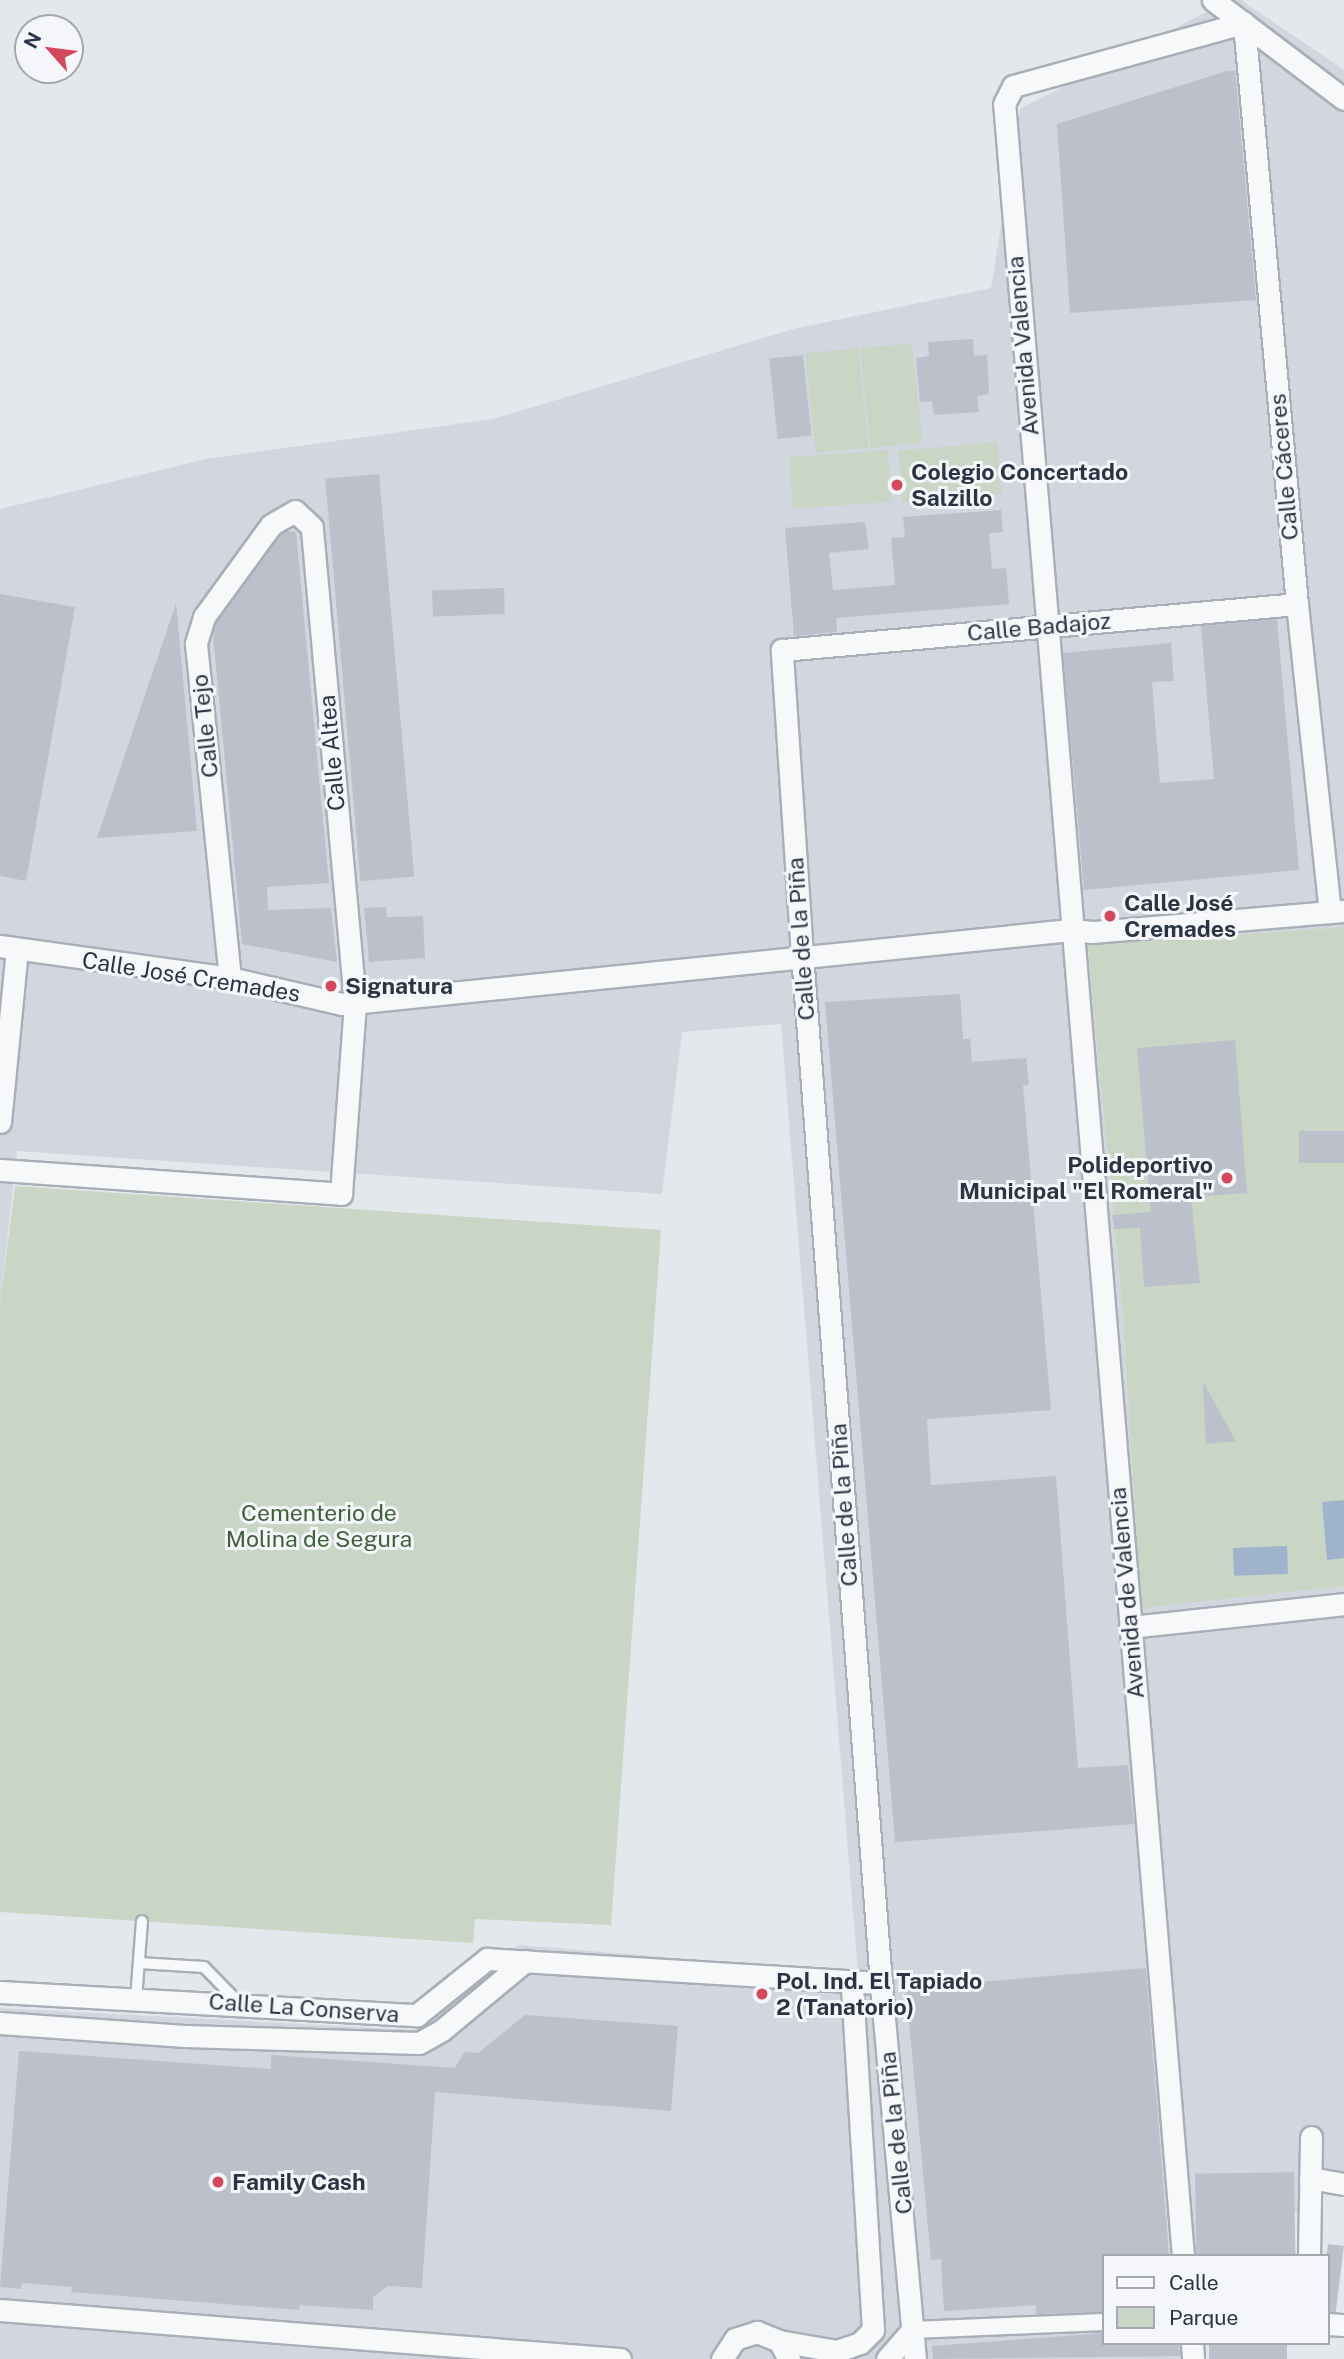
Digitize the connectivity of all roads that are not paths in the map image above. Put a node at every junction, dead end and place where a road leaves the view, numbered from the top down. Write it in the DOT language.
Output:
graph roads {
  1 [pos="1213,0"];
  2 [pos="1244,23"];
  3 [pos="1344,99"];
  4 [pos="296,512"];
  5 [pos="1297,604"];
  6 [pos="1045,626"];
  7 [pos="782,650"];
  8 [pos="1337,911"];
  9 [pos="1070,930"];
  10 [pos="9,948"];
  11 [pos="802,955"];
  12 [pos="230,978"];
  13 [pos="355,1002"];
  14 [pos="0,1122"];
  15 [pos="0,1170"];
  16 [pos="1344,1604"];
  17 [pos="1130,1627"];
  18 [pos="142,1921"];
  19 [pos="525,1961"];
  20 [pos="139,1963"];
  21 [pos="852,1983"];
  22 [pos="881,1983"];
  23 [pos="0,1992"];
  24 [pos="136,1999"];
  25 [pos="240,2004"];
  26 [pos="0,2023"];
  27 [pos="1311,2137"];
  28 [pos="1310,2178"];
  29 [pos="1344,2184"];
  30 [pos="1184,2254"];
  31 [pos="1309,2254"];
  32 [pos="0,2310"];
  33 [pos="1102,2322"];
  34 [pos="912,2330"];
  35 [pos="784,2350"];
  36 [pos="620,2359"];
  37 [pos="722,2359"];
  38 [pos="887,2359"];
  39 [pos="915,2359"];
  1 -- 2 [label="street"];
  2 -- 3 [label="street"];
  2 -- 5 [label="street, Calle Cáceres"];
  2 -- 6 [label="street, Avenida Valencia"];
  4 -- 12 [label="street, Calle Tejo"];
  4 -- 13 [label="street, Calle Altea"];
  5 -- 6 [label="street, Calle Badajoz"];
  5 -- 8 [label="street, Calle Cáceres"];
  6 -- 7 [label="street, Calle Badajoz"];
  6 -- 9 [label="street, Avenida Valencia"];
  7 -- 11 [label="street, Calle de la Piña"];
  8 -- 9 [label="street, Calle José Cremades"];
  9 -- 11 [label="street, Calle José Cremades"];
  9 -- 17 [label="street, Avenida de Valencia"];
  10 -- 12 [label="street, Calle José Cremades"];
  10 -- 14 [label="street"];
  11 -- 13 [label="street, Calle José Cremades"];
  11 -- 22 [label="street, Calle de la Piña"];
  12 -- 13 [label="street, Calle José Cremades"];
  13 -- 15 [label="street, Calle Altea"];
  16 -- 17 [label="street"];
  17 -- 30 [label="street, Avenida de Valencia"];
  18 -- 20 [label="lane"];
  19 -- 21 [label="street, Calle La Conserva"];
  19 -- 25 [label="street, Calle La Conserva"];
  19 -- 26 [label="street"];
  20 -- 24 [label="lane"];
  20 -- 25 [label="lane"];
  21 -- 22 [label="street, Calle La Conserva"];
  21 -- 35 [label="street"];
  22 -- 34 [label="street, Calle de la Piña"];
  23 -- 24 [label="street, Calle La Conserva"];
  24 -- 25 [label="street, Calle La Conserva"];
  27 -- 28 [label="street"];
  28 -- 29 [label="street"];
  28 -- 31 [label="street"];
  32 -- 36 [label="street"];
  33 -- 34 [label="street"];
  34 -- 38 [label="street"];
  34 -- 39 [label="street, Calle de la Piña"];
  35 -- 37 [label="street"];
}
